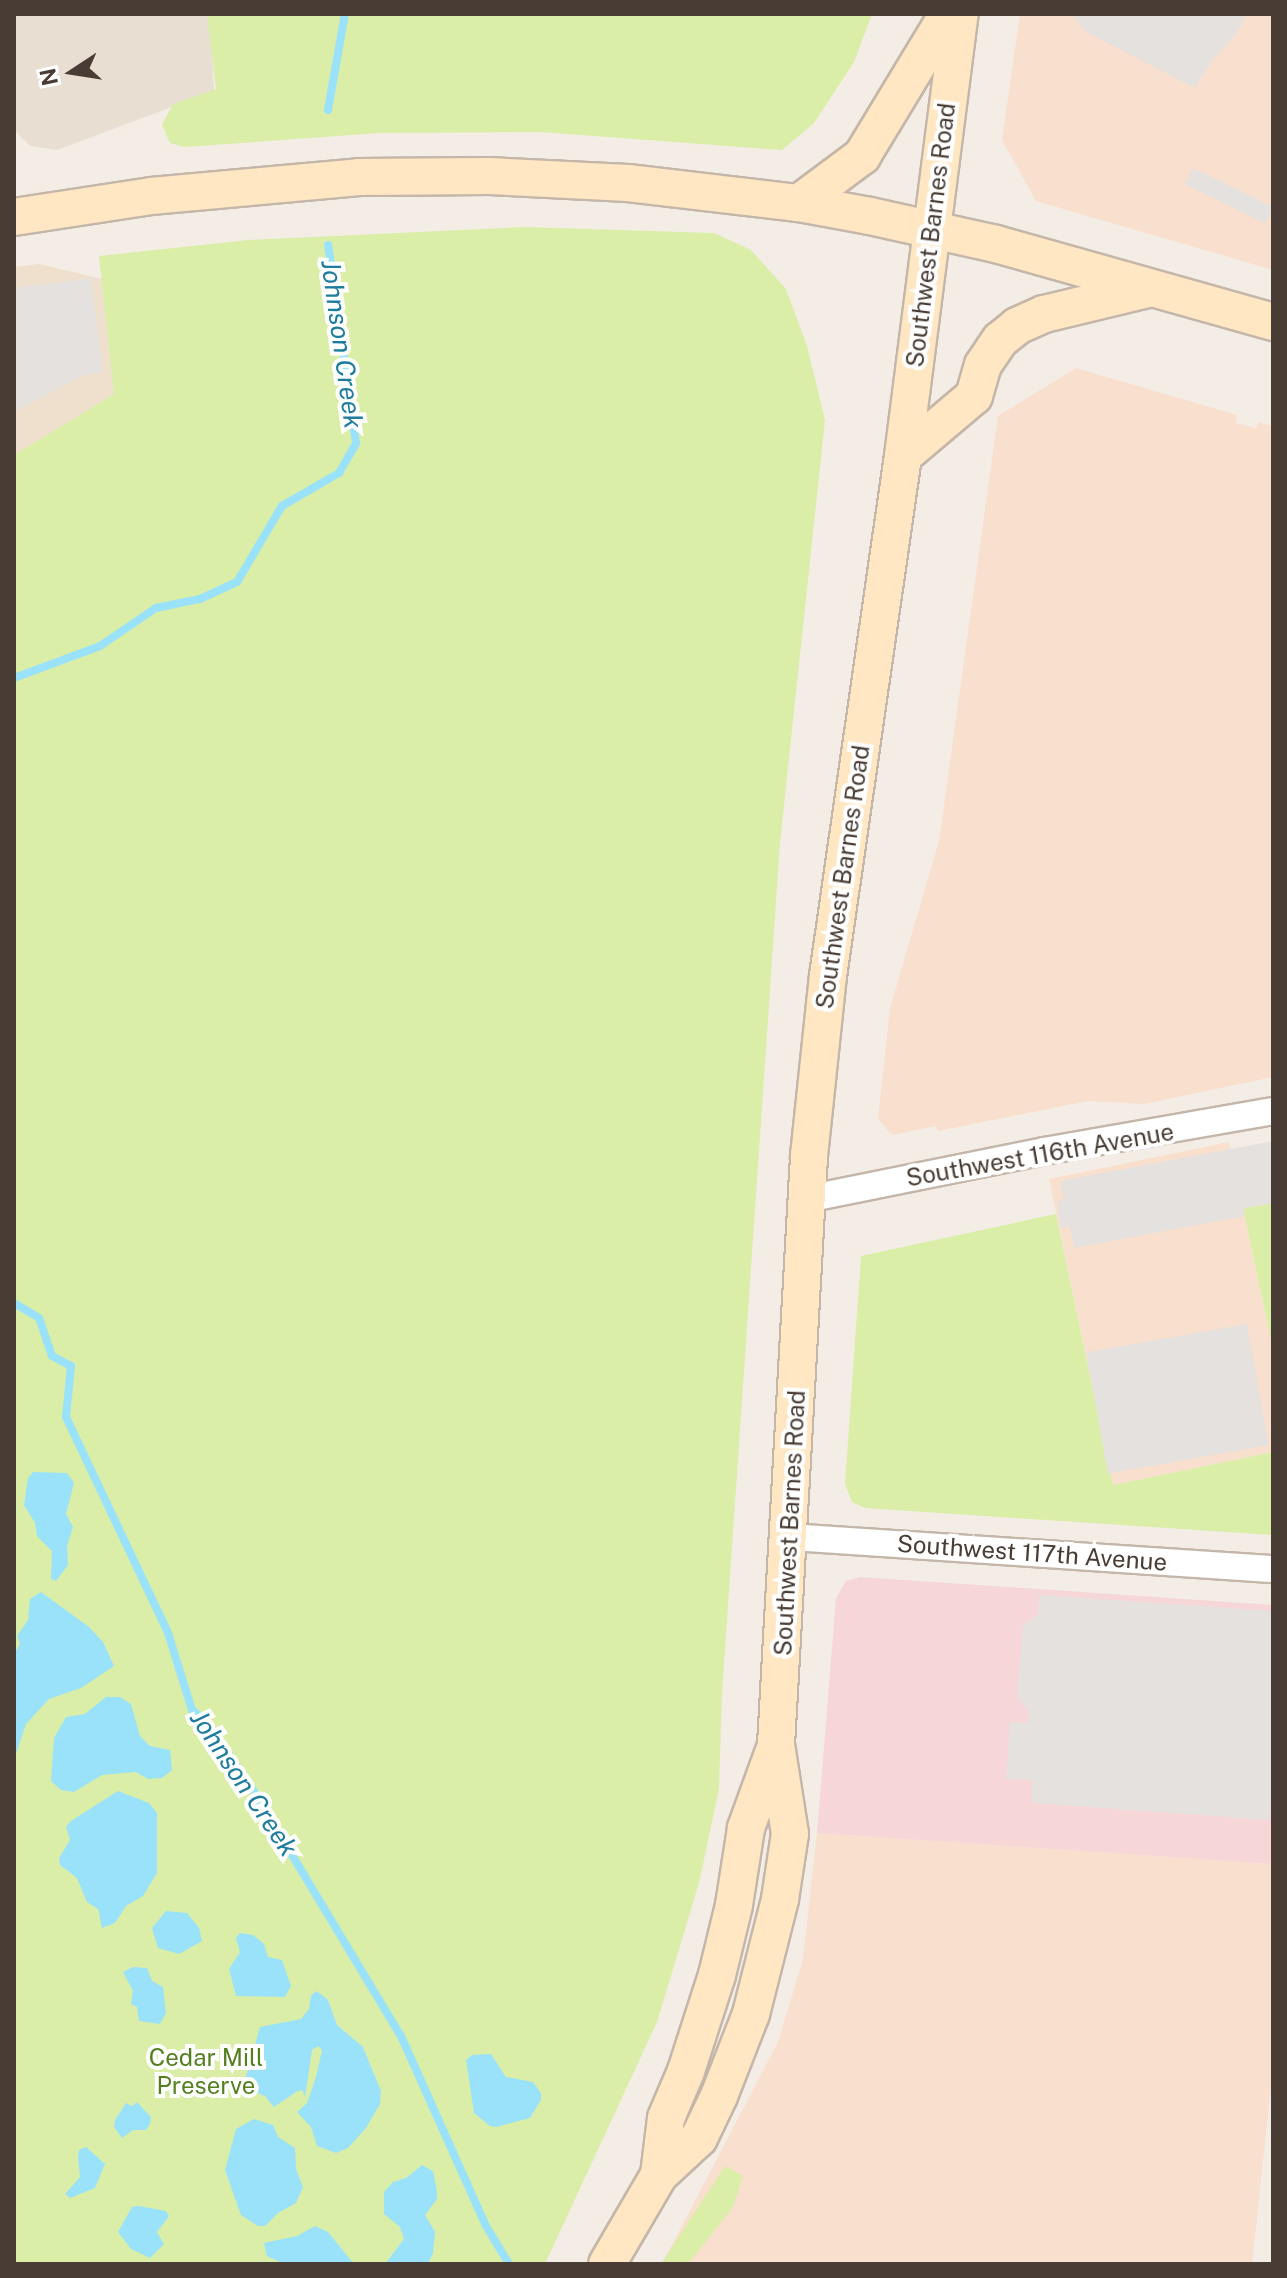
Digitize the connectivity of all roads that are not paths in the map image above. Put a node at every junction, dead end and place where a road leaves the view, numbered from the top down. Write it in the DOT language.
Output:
graph roads {
  1 [pos="948,14"];
  2 [pos="960,14"];
  3 [pos="799,203"];
  4 [pos="14,217"];
  5 [pos="931,229"];
  6 [pos="1152,287"];
  7 [pos="1273,322"];
  8 [pos="903,456"];
  9 [pos="1273,1111"];
  10 [pos="807,1199"];
  11 [pos="790,1537"];
  12 [pos="1273,1569"];
  13 [pos="776,1745"];
  14 [pos="717,1975"];
  15 [pos="751,2014"];
  16 [pos="659,2175"];
  17 [pos="607,2264"];
  1 -- 3 [label="main road"];
  2 -- 5 [label="main road, Southwest Barnes Road"];
  3 -- 4 [label="main road"];
  3 -- 5 [label="main road"];
  5 -- 6 [label="main road"];
  5 -- 8 [label="main road, Southwest Barnes Road"];
  6 -- 7 [label="main road"];
  6 -- 8 [label="main road"];
  8 -- 10 [label="main road, Southwest Barnes Road"];
  9 -- 10 [label="street, Southwest 116th Avenue"];
  10 -- 11 [label="main road, Southwest Barnes Road"];
  11 -- 12 [label="street, Southwest 117th Avenue"];
  11 -- 13 [label="main road, Southwest Barnes Road"];
  13 -- 14 [label="main road, Southwest Barnes Road"];
  13 -- 15 [label="main road, Southwest Barnes Road"];
  14 -- 15 [label="main road"];
  14 -- 16 [label="main road, Southwest Barnes Road"];
  15 -- 16 [label="main road, Southwest Barnes Road"];
  16 -- 17 [label="main road, Southwest Barnes Road"];
}
